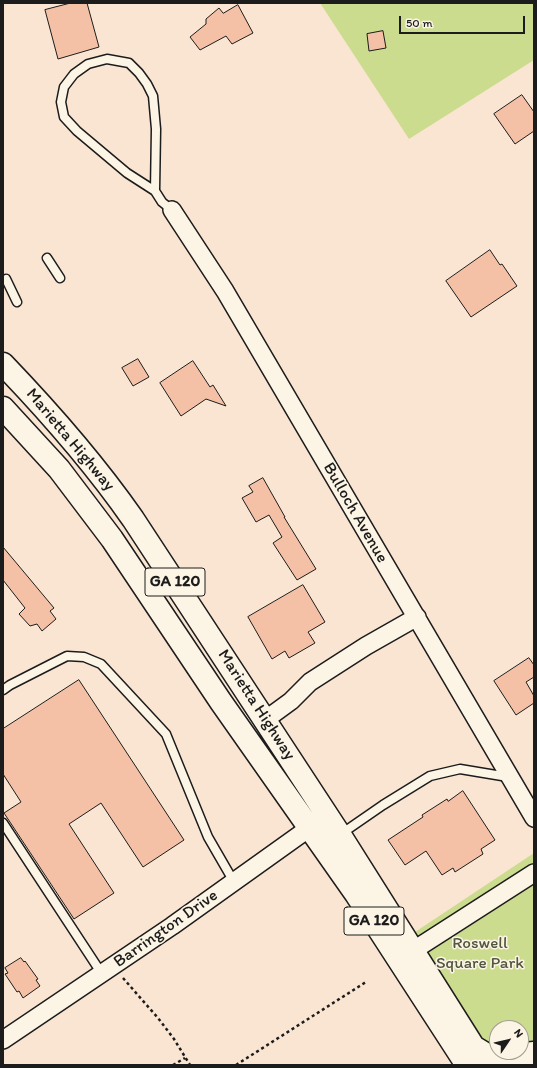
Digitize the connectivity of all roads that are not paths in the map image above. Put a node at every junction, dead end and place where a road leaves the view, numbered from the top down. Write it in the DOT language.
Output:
graph roads {
  1 [pos="155,191"];
  2 [pos="172,210"];
  3 [pos="47,258"];
  4 [pos="60,278"];
  5 [pos="6,279"];
  6 [pos="17,302"];
  7 [pos="3,364"];
  8 [pos="3,408"];
  9 [pos="417,617"];
  10 [pos="3,690"];
  11 [pos="266,720"];
  12 [pos="510,777"];
  13 [pos="327,815"];
  14 [pos="534,818"];
  15 [pos="3,823"];
  16 [pos="310,828"];
  17 [pos="340,834"];
  18 [pos="534,873"];
  19 [pos="234,882"];
  20 [pos="414,950"];
  21 [pos="107,970"];
  22 [pos="436,1016"];
  23 [pos="3,1040"];
  24 [pos="534,1053"];
  25 [pos="469,1055"];
  26 [pos="452,1065"];
  27 [pos="485,1065"];
  1 -- 1 [label="lane"];
  1 -- 2 [label="lane"];
  2 -- 9 [label="street, Bulloch Avenue"];
  3 -- 4 [label="lane"];
  5 -- 6 [label="lane"];
  7 -- 11 [label="highway, Marietta Highway / GA 120"];
  8 -- 16 [label="highway, Marietta Highway / GA 120"];
  9 -- 11 [label="street"];
  9 -- 12 [label="street, Bulloch Avenue"];
  10 -- 19 [label="lane"];
  11 -- 13 [label="highway, Marietta Highway / GA 120"];
  12 -- 14 [label="street, Bulloch Avenue"];
  12 -- 17 [label="lane"];
  13 -- 16 [label="street, Barrington Drive"];
  13 -- 17 [label="highway, Marietta Highway / GA 120"];
  15 -- 21 [label="lane"];
  16 -- 19 [label="street, Barrington Drive"];
  16 -- 22 [label="highway, Marietta Highway / GA 120"];
  17 -- 20 [label="highway, Marietta Highway / GA 120"];
  18 -- 20 [label="street"];
  19 -- 21 [label="street, Barrington Drive"];
  20 -- 25 [label="highway, Marietta Highway / GA 120"];
  21 -- 23 [label="street, Barrington Drive"];
  22 -- 25 [label="highway, Marietta Highway / GA 120"];
  22 -- 26 [label="highway"];
  24 -- 25 [label="highway"];
  25 -- 27 [label="highway, Marietta Highway"];
}
